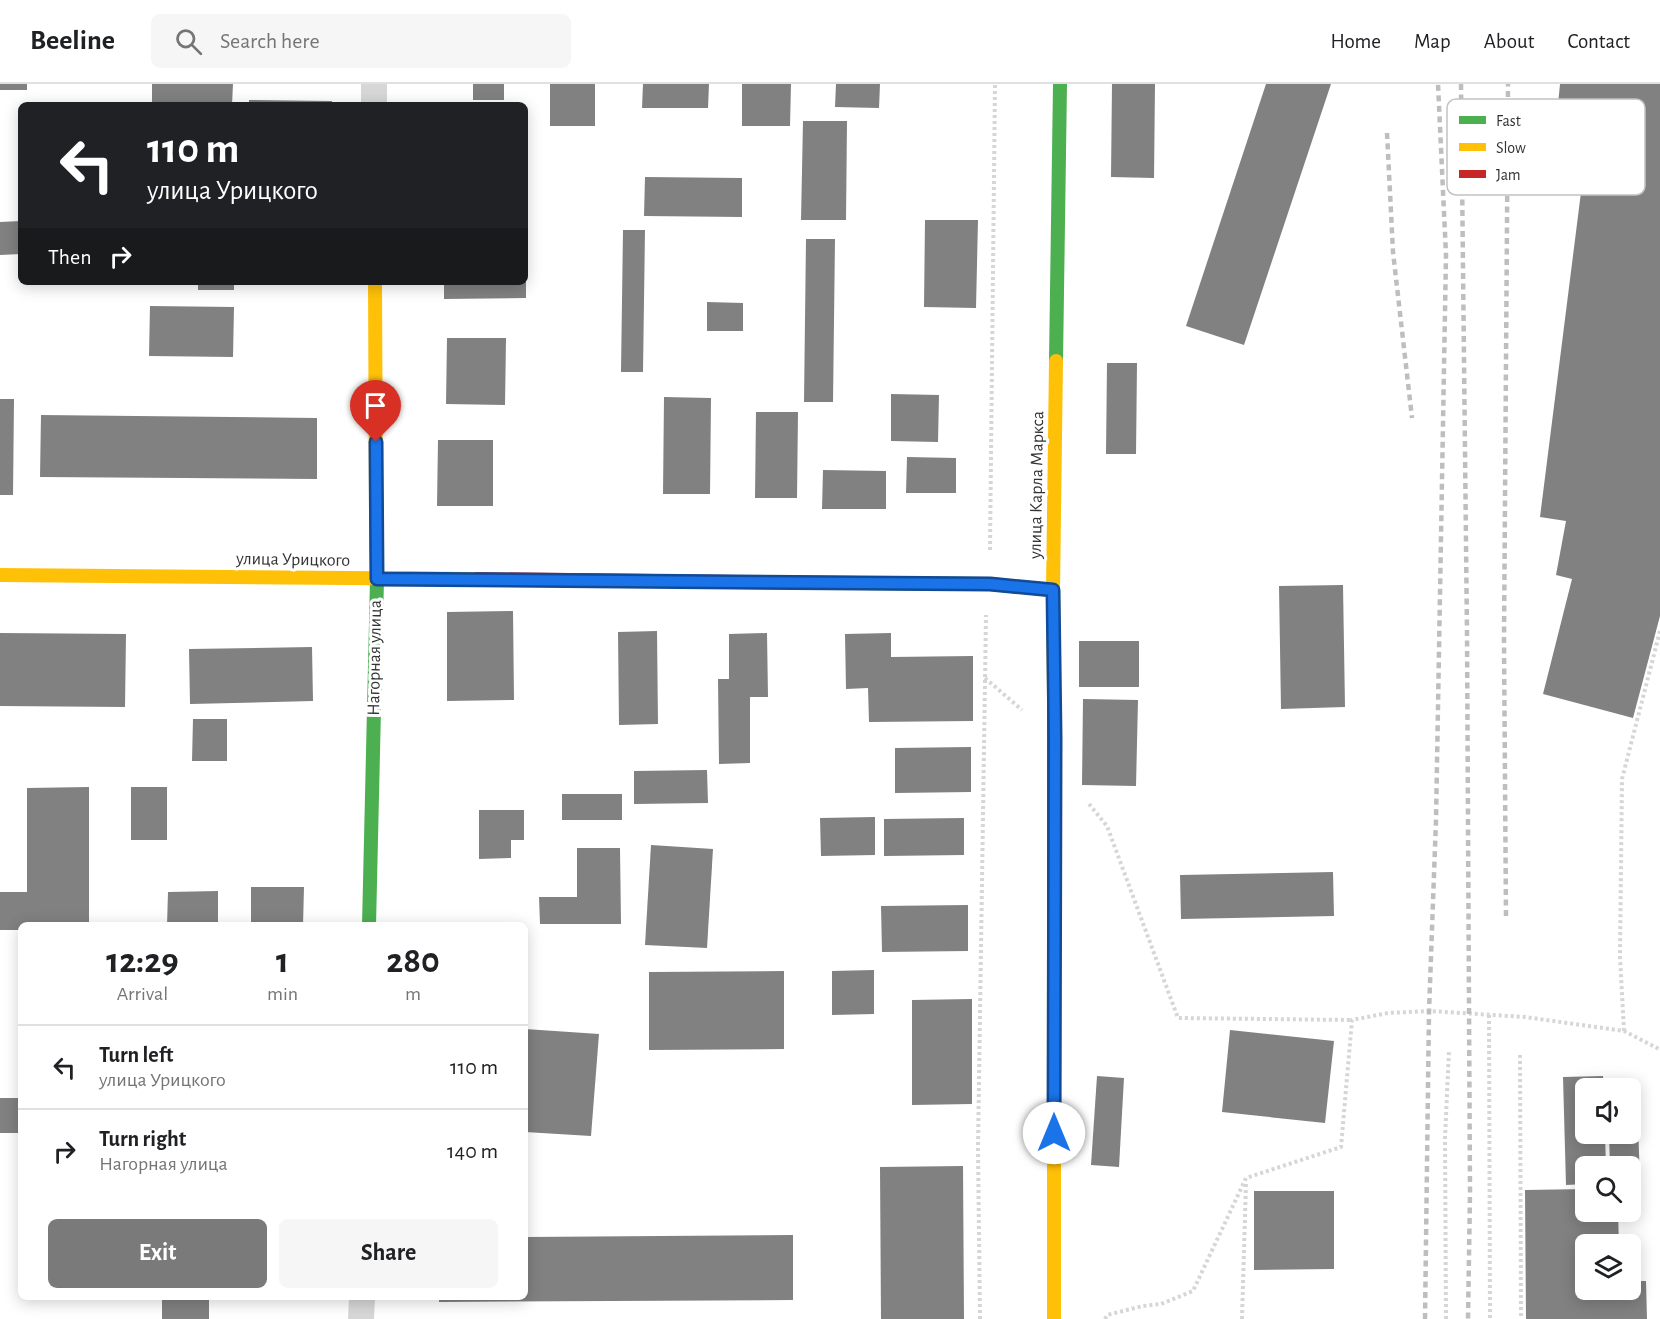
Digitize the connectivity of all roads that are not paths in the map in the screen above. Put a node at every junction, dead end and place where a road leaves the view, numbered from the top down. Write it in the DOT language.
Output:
graph roads {
  1 [pos="374,84"];
  2 [pos="1060,84"];
  3 [pos="374,102"];
  4 [pos="375,285"];
  5 [pos="0,575"];
  6 [pos="377,579"];
  7 [pos="1053,590"];
  8 [pos="369,922"];
  9 [pos="362,1300"];
  10 [pos="361,1319"];
  11 [pos="1053,1319"];
  1 -- 3 [label="street"];
  2 -- 7 [label="street, улица Карла Маркса"];
  4 -- 6 [label="street, Нагорная улица"];
  5 -- 6 [label="street, улица Урицкого"];
  6 -- 7 [label="street, улица Урицкого"];
  6 -- 8 [label="street, Нагорная улица"];
  7 -- 11 [label="street, улица Карла Маркса"];
  9 -- 10 [label="street"];
}
